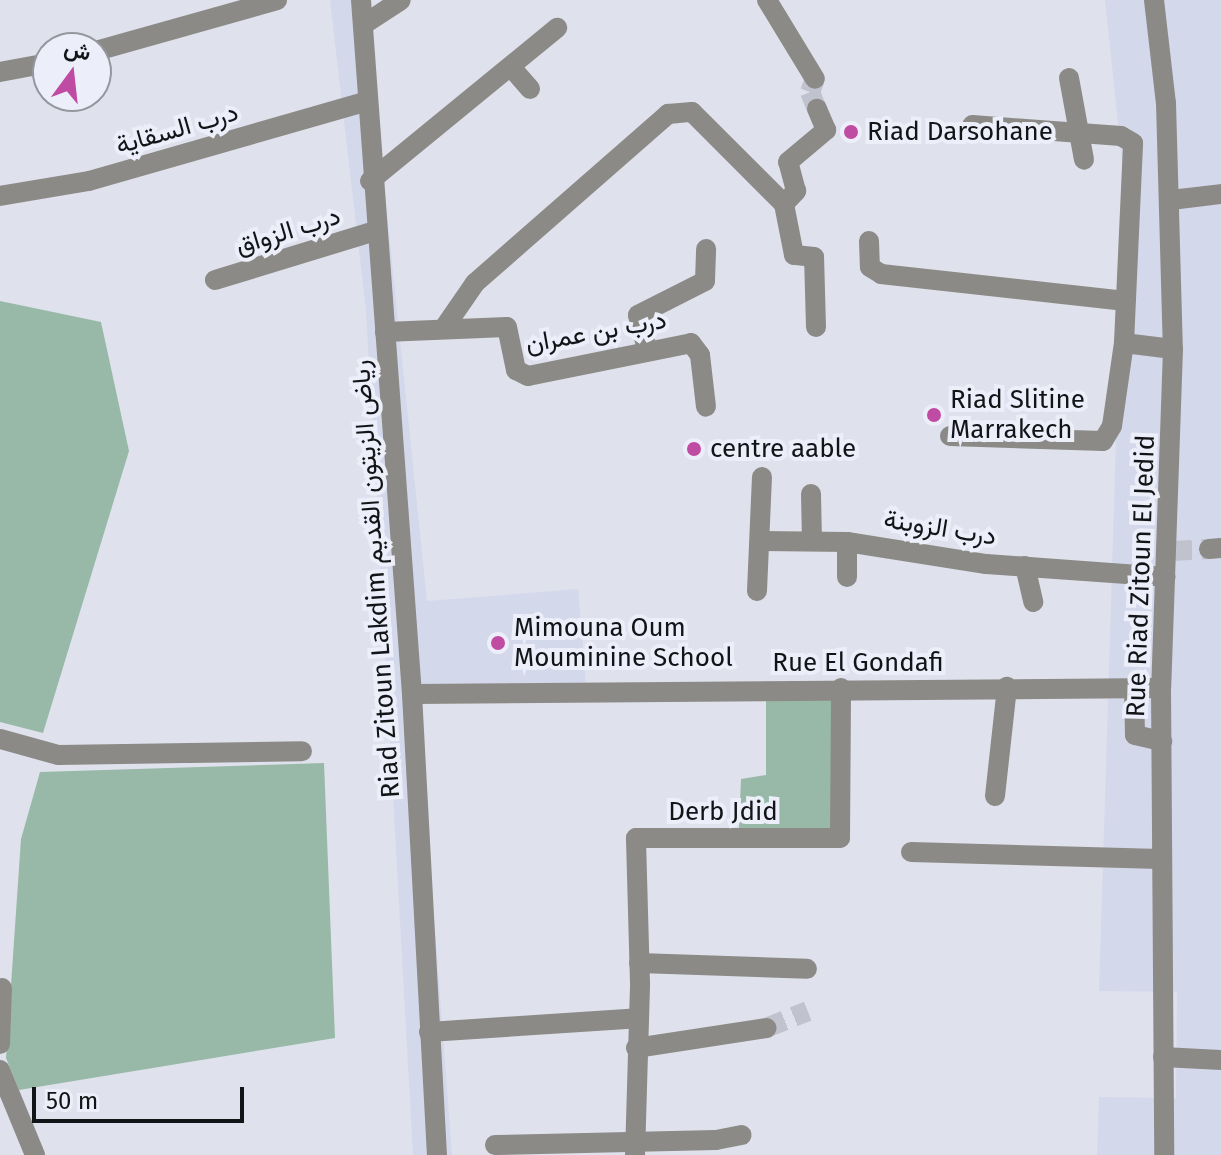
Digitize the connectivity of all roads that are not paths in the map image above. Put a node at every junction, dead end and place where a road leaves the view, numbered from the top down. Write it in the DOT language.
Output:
graph roads {
  1 [pos="277,0"];
  2 [pos="361,0"];
  3 [pos="401,0"];
  4 [pos="767,0"];
  5 [pos="1154,0"];
  6 [pos="363,25"];
  7 [pos="557,28"];
  8 [pos="112,46"];
  9 [pos="32,66"];
  10 [pos="511,67"];
  11 [pos="0,72"];
  12 [pos="1069,78"];
  13 [pos="815,79"];
  14 [pos="530,89"];
  15 [pos="365,102"];
  16 [pos="817,109"];
  17 [pos="972,125"];
  18 [pos="1081,133"];
  19 [pos="1084,160"];
  20 [pos="370,181"];
  21 [pos="1221,194"];
  22 [pos="0,196"];
  23 [pos="1171,200"];
  24 [pos="784,204"];
  25 [pos="375,231"];
  26 [pos="869,241"];
  27 [pos="706,249"];
  28 [pos="215,280"];
  29 [pos="1126,301"];
  30 [pos="816,327"];
  31 [pos="444,328"];
  32 [pos="385,332"];
  33 [pos="1124,343"];
  34 [pos="647,349"];
  35 [pos="1173,349"];
  36 [pos="706,407"];
  37 [pos="950,436"];
  38 [pos="762,477"];
  39 [pos="811,494"];
  40 [pos="760,541"];
  41 [pos="812,541"];
  42 [pos="847,542"];
  43 [pos="1025,566"];
  44 [pos="847,577"];
  45 [pos="1166,577"];
  46 [pos="757,591"];
  47 [pos="1033,602"];
  48 [pos="1007,687"];
  49 [pos="1134,687"];
  50 [pos="841,688"];
  51 [pos="1161,688"];
  52 [pos="412,694"];
  53 [pos="0,739"];
  54 [pos="1162,741"];
  55 [pos="302,751"];
  56 [pos="995,796"];
  57 [pos="911,852"];
  58 [pos="1160,859"];
  59 [pos="639,963"];
  60 [pos="807,969"];
  61 [pos="2,988"];
  62 [pos="638,1018"];
  63 [pos="766,1028"];
  64 [pos="429,1032"];
  65 [pos="0,1044"];
  66 [pos="636,1048"];
  67 [pos="1163,1057"];
  68 [pos="1221,1060"];
  69 [pos="0,1070"];
  70 [pos="742,1135"];
  71 [pos="495,1145"];
  72 [pos="635,1149"];
  73 [pos="29,1153"];
  74 [pos="437,1155"];
  75 [pos="1164,1155"];
  1 -- 8 [label="street"];
  2 -- 6 [label="street, Riad Zitoun Lakdim رياض الزيتون القديم"];
  3 -- 6 [label="street"];
  4 -- 13 [label="street"];
  5 -- 23 [label="street, Rue Riad Zitoun El Jedid"];
  6 -- 15 [label="street, Riad Zitoun Lakdim رياض الزيتون القديم"];
  7 -- 10 [label="street"];
  9 -- 11 [label="street"];
  10 -- 14 [label="street"];
  10 -- 20 [label="street"];
  12 -- 18 [label="street"];
  15 -- 20 [label="street, Riad Zitoun Lakdim رياض الزيتون القديم"];
  15 -- 22 [label="street, درب السقاية"];
  16 -- 24 [label="street"];
  17 -- 18 [label="street"];
  18 -- 19 [label="street"];
  18 -- 29 [label="street"];
  20 -- 25 [label="street, Riad Zitoun Lakdim رياض الزيتون القديم"];
  21 -- 23 [label="street"];
  23 -- 35 [label="street, Rue Riad Zitoun El Jedid"];
  24 -- 30 [label="street"];
  24 -- 31 [label="street"];
  25 -- 28 [label="street, درب الزواق"];
  25 -- 32 [label="street, Riad Zitoun Lakdim رياض الزيتون القديم"];
  26 -- 29 [label="street"];
  27 -- 34 [label="street"];
  29 -- 33 [label="street"];
  31 -- 32 [label="street, درب بن عمران"];
  31 -- 34 [label="street, درب بن عمران"];
  32 -- 52 [label="street, Riad Zitoun Lakdim رياض الزيتون القديم"];
  33 -- 35 [label="street"];
  33 -- 37 [label="street"];
  34 -- 36 [label="street, درب بن عمران"];
  35 -- 45 [label="street, Rue Riad Zitoun El Jedid"];
  38 -- 40 [label="street"];
  39 -- 41 [label="street"];
  40 -- 41 [label="street, درب الزوبنة"];
  40 -- 46 [label="street"];
  41 -- 42 [label="street, درب الزوبنة"];
  42 -- 43 [label="street, درب الزوبنة"];
  42 -- 44 [label="street, درب الزوبنة"];
  43 -- 45 [label="street, درب الزوبنة"];
  43 -- 47 [label="street, درب الزوبنة"];
  45 -- 51 [label="street, Rue Riad Zitoun El Jedid"];
  48 -- 49 [label="street, Rue El Gondafi"];
  48 -- 50 [label="street, Rue El Gondafi"];
  48 -- 56 [label="street"];
  49 -- 51 [label="street, Rue El Gondafi"];
  49 -- 54 [label="street"];
  50 -- 52 [label="street, Rue El Gondafi"];
  50 -- 59 [label="street, Derb Jdid"];
  51 -- 54 [label="street, Rue Riad Zitoun El Jedid"];
  52 -- 64 [label="street, Riad Zitoun Lakdim رياض الزيتون القديم"];
  53 -- 55 [label="street"];
  54 -- 58 [label="street, Rue Riad Zitoun El Jedid"];
  57 -- 58 [label="street"];
  58 -- 67 [label="street, Rue Riad Zitoun El Jedid"];
  59 -- 60 [label="street"];
  59 -- 62 [label="street, Derb Jdid"];
  61 -- 65 [label="street"];
  62 -- 64 [label="street"];
  62 -- 66 [label="street, Derb Jdid"];
  63 -- 66 [label="street"];
  64 -- 74 [label="street, Riad Zitoun Lakdim رياض الزيتون القديم"];
  66 -- 72 [label="street, Derb Jdid"];
  67 -- 68 [label="street"];
  67 -- 75 [label="street, Rue Riad Zitoun El Jedid"];
  69 -- 73 [label="street"];
  70 -- 72 [label="street"];
  71 -- 72 [label="street"];
}
